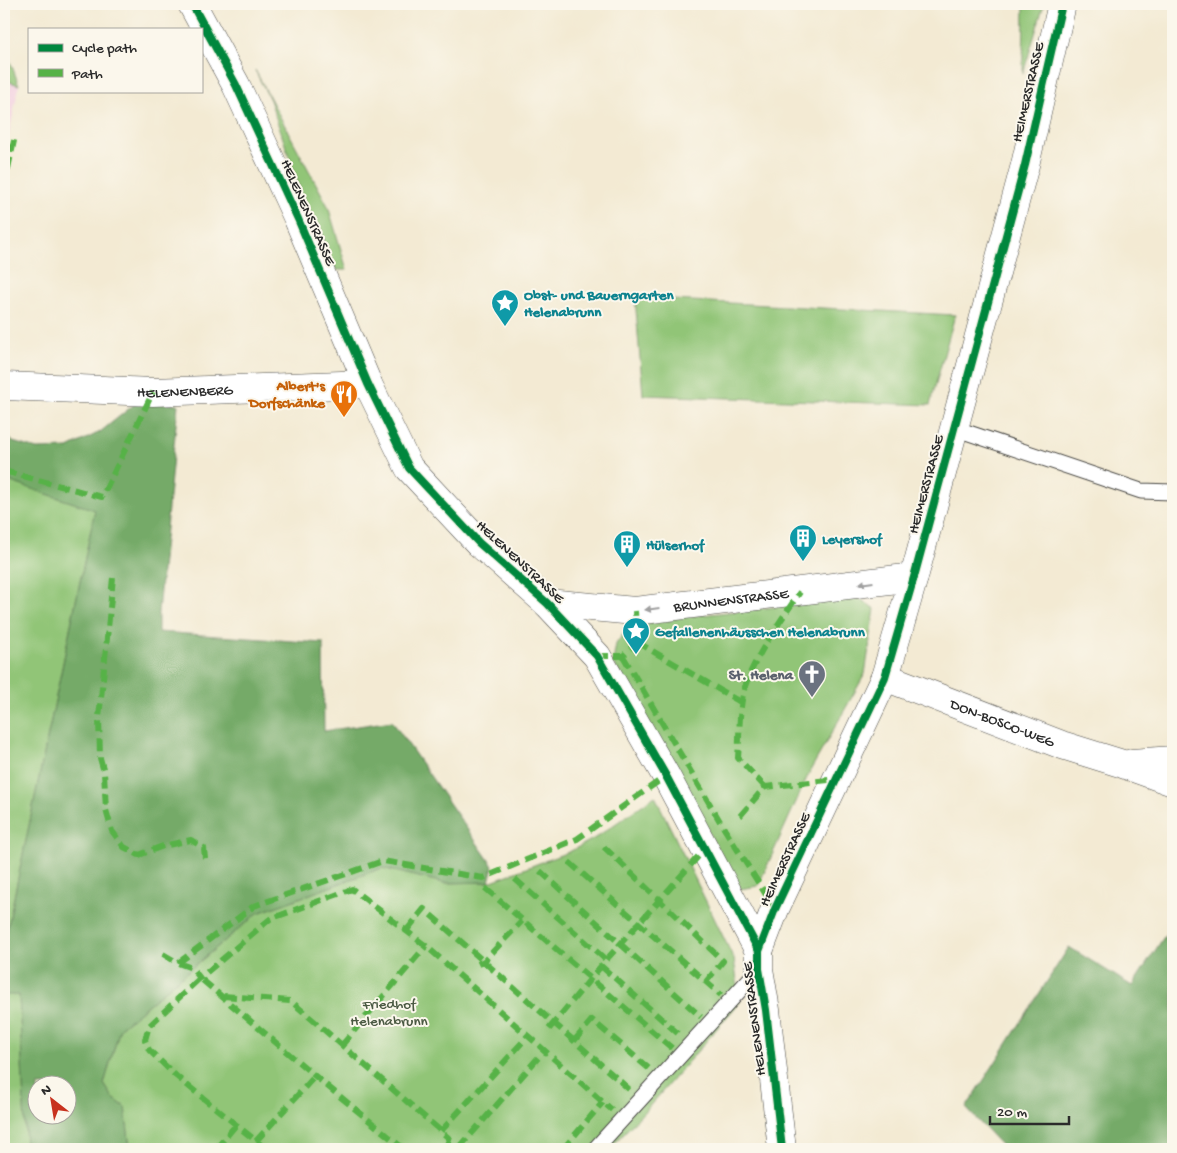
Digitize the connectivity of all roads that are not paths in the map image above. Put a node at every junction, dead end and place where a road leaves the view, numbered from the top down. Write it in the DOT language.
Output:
graph roads {
  1 [pos="192,4"];
  2 [pos="1062,4"];
  3 [pos="368,384"];
  4 [pos="4,386"];
  5 [pos="954,428"];
  6 [pos="1173,492"];
  7 [pos="914,577"];
  8 [pos="548,603"];
  9 [pos="885,677"];
  10 [pos="1173,760"];
  11 [pos="1123,764"];
  12 [pos="1173,782"];
  13 [pos="759,960"];
  14 [pos="595,1149"];
  15 [pos="782,1149"];
  1 -- 3 [label="street, HELENENSTRASSE"];
  2 -- 5 [label="street, HEIMERSTRASSE"];
  3 -- 4 [label="street, HELENENBERG"];
  3 -- 8 [label="street, HELENENSTRASSE"];
  5 -- 6 [label="lane"];
  5 -- 7 [label="street, HEIMERSTRASSE"];
  7 -- 8 [label="street, BRUNNENSTRASSE, one-way"];
  7 -- 9 [label="street, HEIMERSTRASSE"];
  8 -- 13 [label="street, HELENENSTRASSE"];
  9 -- 11 [label="street, DON-BOSCO-WEG"];
  9 -- 13 [label="street, HEIMERSTRASSE"];
  10 -- 11 [label="street, DON-BOSCO-WEG"];
  11 -- 12 [label="street, DON-BOSCO-WEG"];
  13 -- 14 [label="lane"];
  13 -- 15 [label="street, HELENENSTRASSE"];
}
